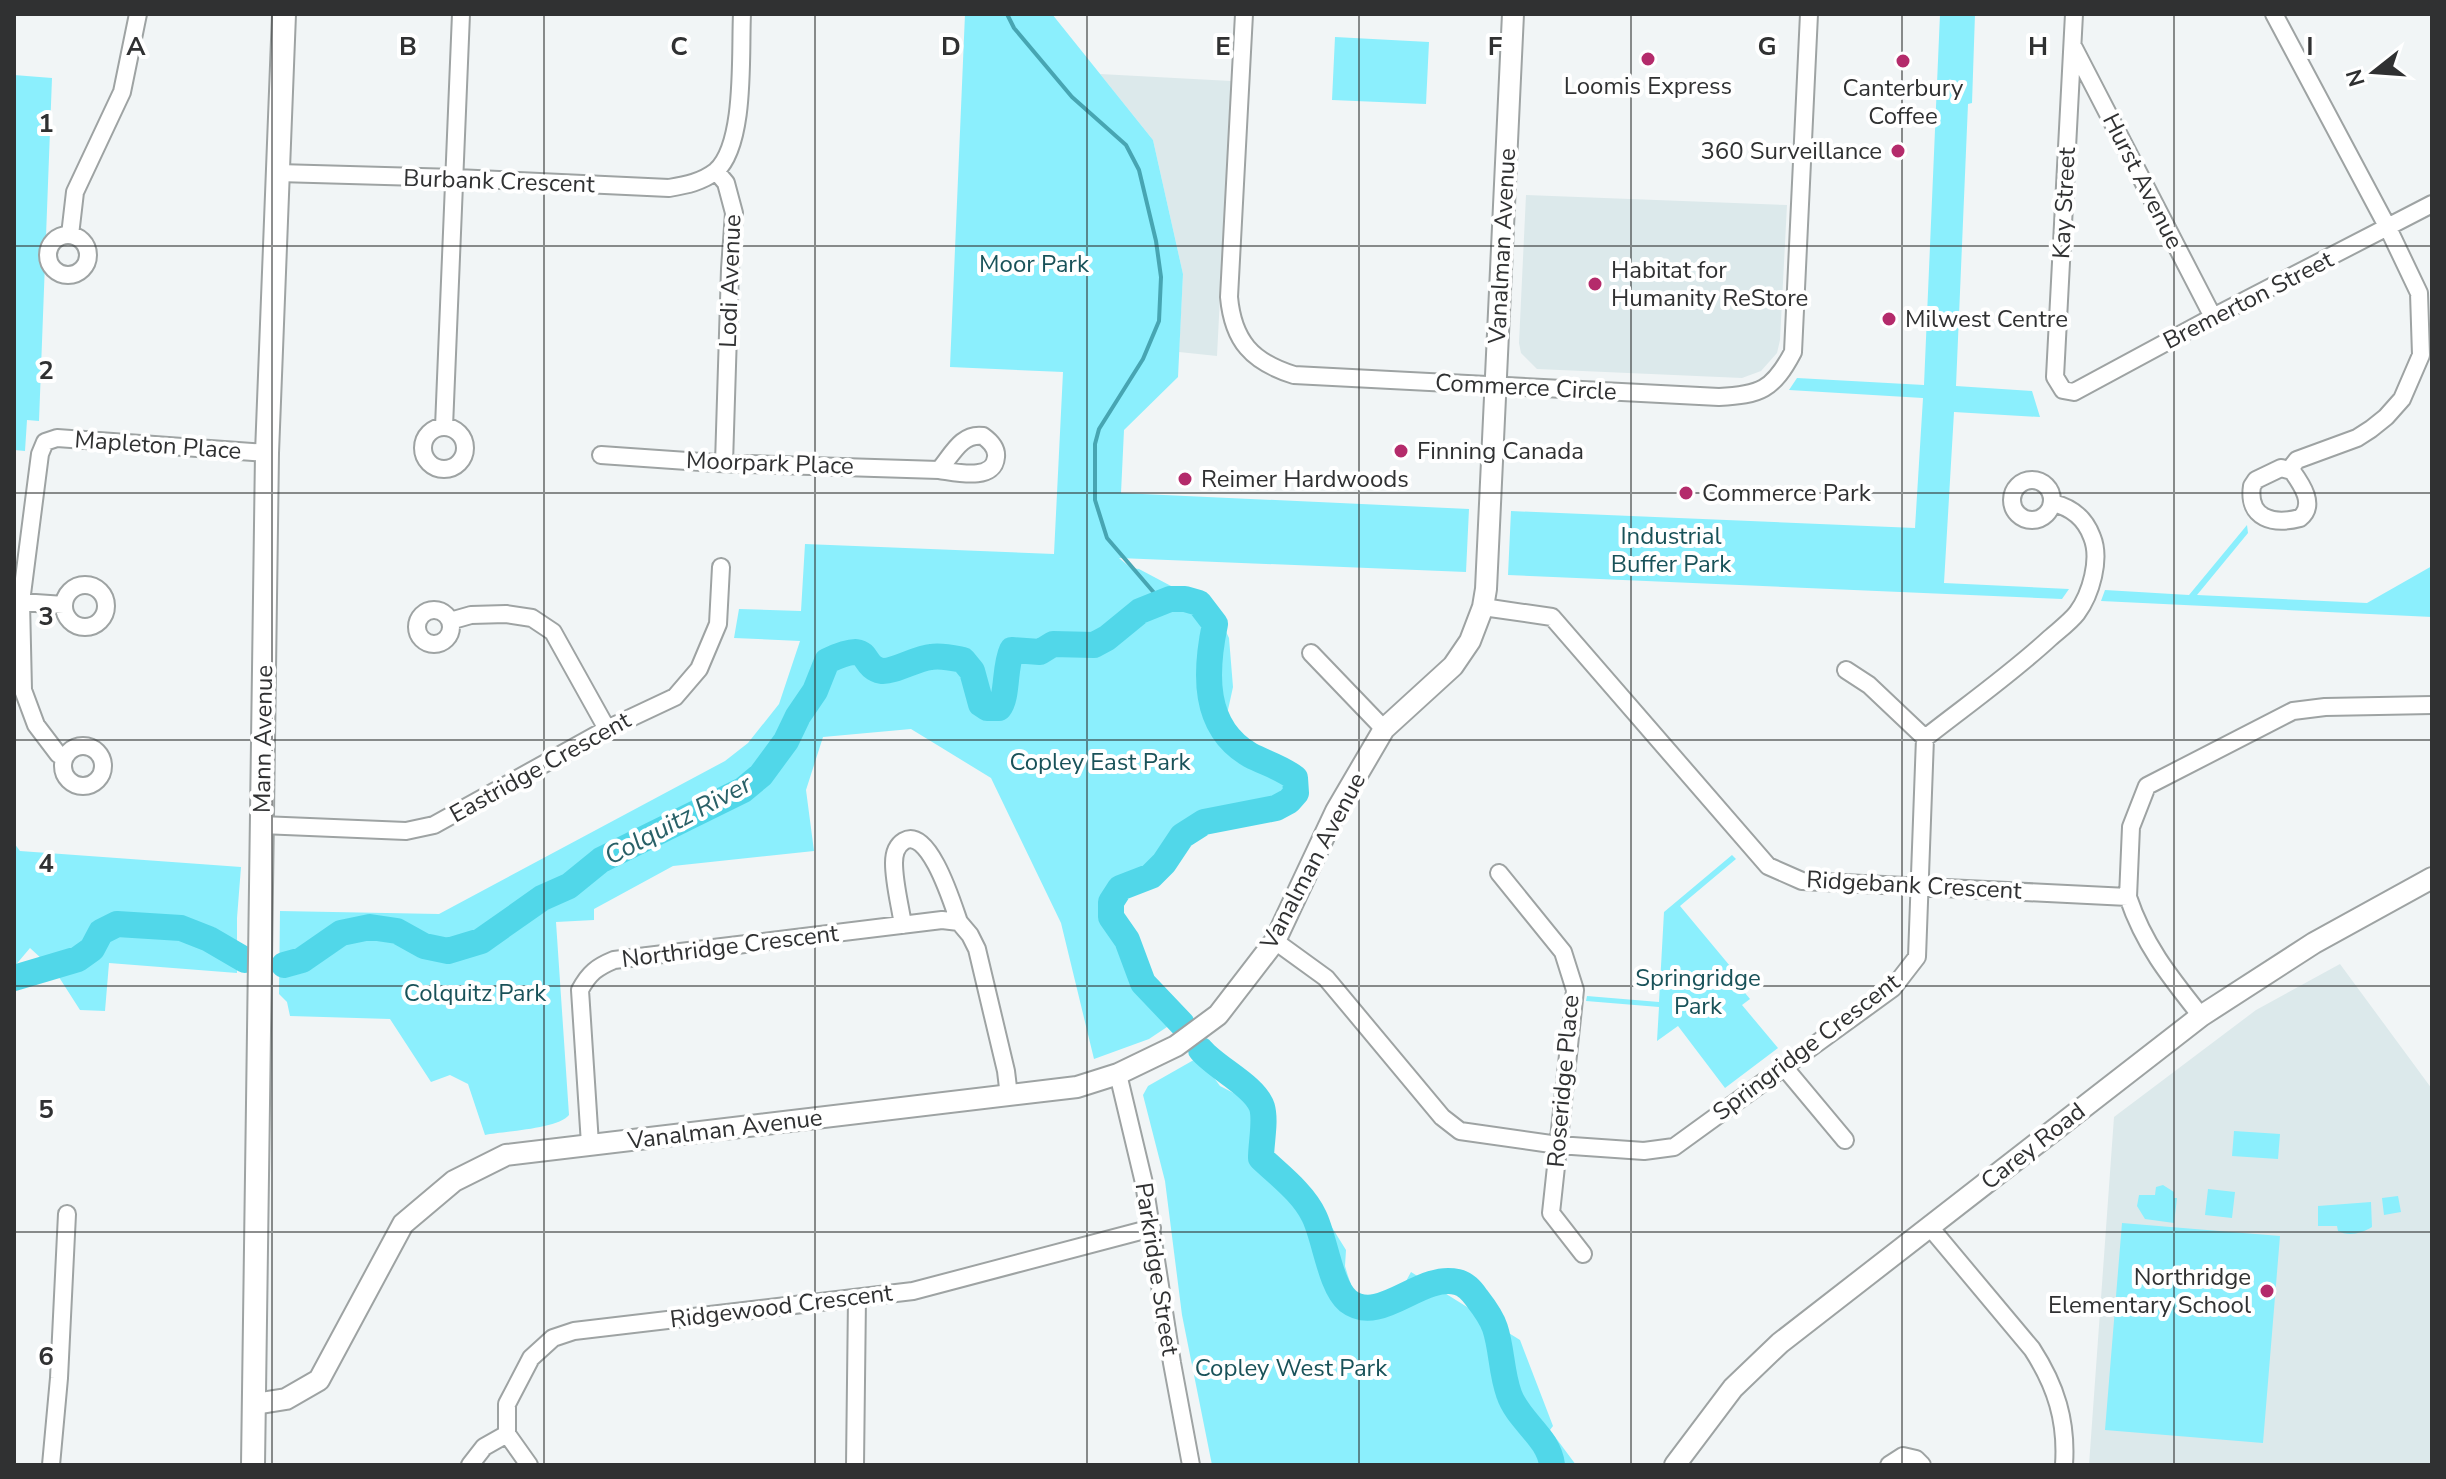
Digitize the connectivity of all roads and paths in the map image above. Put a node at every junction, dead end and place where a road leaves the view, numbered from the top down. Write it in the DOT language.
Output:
graph roads {
  1 [pos="138,14"];
  2 [pos="284,14"];
  3 [pos="461,14"];
  4 [pos="742,14"];
  5 [pos="1244,14"];
  6 [pos="1513,14"];
  7 [pos="1809,14"];
  8 [pos="2074,14"];
  9 [pos="2274,14"];
  10 [pos="2073,45"];
  11 [pos="716,171"];
  12 [pos="278,173"];
  13 [pos="456,178"];
  14 [pos="2432,204"];
  15 [pos="2388,228"];
  16 [pos="70,235"];
  17 [pos="2213,317"];
  18 [pos="2427,356"];
  19 [pos="1495,385"];
  20 [pos="2063,390"];
  21 [pos="444,427"];
  22 [pos="267,453"];
  23 [pos="601,455"];
  24 [pos="724,463"];
  25 [pos="2290,469"];
  26 [pos="939,470"];
  27 [pos="2052,503"];
  28 [pos="721,567"];
  29 [pos="21,602"];
  30 [pos="64,605"];
  31 [pos="1483,607"];
  32 [pos="450,621"];
  33 [pos="1311,653"];
  34 [pos="1846,670"];
  35 [pos="2432,705"];
  36 [pos="607,729"];
  37 [pos="1384,729"];
  38 [pos="1925,738"];
  39 [pos="64,758"];
  40 [pos="261,825"];
  41 [pos="1499,873"];
  42 [pos="2432,878"];
  43 [pos="1920,887"];
  44 [pos="2128,897"];
  45 [pos="959,922"];
  46 [pos="903,925"];
  47 [pos="1275,941"];
  48 [pos="2201,1016"];
  49 [pos="1784,1067"];
  50 [pos="1118,1074"];
  51 [pos="1009,1096"];
  52 [pos="1845,1140"];
  53 [pos="590,1144"];
  54 [pos="1558,1145"];
  55 [pos="67,1214"];
  56 [pos="1929,1226"];
  57 [pos="1152,1228"];
  58 [pos="1583,1254"];
  59 [pos="857,1298"];
  60 [pos="255,1404"];
  61 [pos="507,1434"];
  62 [pos="51,1465"];
  63 [pos="253,1465"];
  64 [pos="470,1465"];
  65 [pos="529,1465"];
  66 [pos="855,1465"];
  67 [pos="1191,1465"];
  68 [pos="1675,1465"];
  69 [pos="1889,1465"];
  70 [pos="1922,1465"];
  71 [pos="2064,1465"];
  1 -- 16 [label="street"];
  2 -- 12 [label="main road, Mann Avenue"];
  3 -- 13 [label="street"];
  4 -- 11 [label="street"];
  5 -- 19 [label="street, Commerce Circle"];
  6 -- 19 [label="street, Vanalman Avenue"];
  7 -- 19 [label="street, Commerce Circle"];
  8 -- 10 [label="street, Kay Street"];
  9 -- 15 [label="street"];
  10 -- 17 [label="street, Hurst Avenue"];
  10 -- 20 [label="street, Kay Street"];
  11 -- 13 [label="street, Burbank Crescent"];
  11 -- 24 [label="street, Lodi Avenue"];
  12 -- 13 [label="street, Burbank Crescent"];
  12 -- 22 [label="main road, Mann Avenue"];
  13 -- 21 [label="street"];
  14 -- 15 [label="street, Bremerton Street"];
  15 -- 17 [label="street, Bremerton Street"];
  15 -- 18 [label="street"];
  17 -- 20 [label="street, Bremerton Street"];
  18 -- 25 [label="street"];
  19 -- 31 [label="street, Vanalman Avenue"];
  22 -- 29 [label="street, Mapleton Place"];
  22 -- 40 [label="main road, Mann Avenue"];
  23 -- 24 [label="street, Moorpark Place"];
  24 -- 26 [label="street, Moorpark Place"];
  27 -- 38 [label="street"];
  28 -- 36 [label="street, Eastridge Crescent"];
  29 -- 30 [label="street"];
  29 -- 39 [label="street, Mapleton Place"];
  31 -- 37 [label="street, Vanalman Avenue"];
  31 -- 43 [label="street, Ridgebank Crescent"];
  32 -- 36 [label="street"];
  33 -- 37 [label="street"];
  34 -- 38 [label="street"];
  35 -- 44 [label="street"];
  36 -- 40 [label="street, Eastridge Crescent"];
  37 -- 47 [label="street, Vanalman Avenue"];
  38 -- 43 [label="street, Springridge Crescent"];
  40 -- 60 [label="main road, Mann Avenue"];
  41 -- 54 [label="street, Roseridge Place"];
  42 -- 48 [label="street, Carey Road"];
  43 -- 44 [label="street, Ridgebank Crescent"];
  43 -- 49 [label="street, Springridge Crescent"];
  44 -- 48 [label="street"];
  45 -- 46 [label="street, Northridge Crescent"];
  45 -- 46 [label="street"];
  45 -- 51 [label="street"];
  46 -- 53 [label="street, Northridge Crescent"];
  47 -- 50 [label="street, Vanalman Avenue"];
  47 -- 54 [label="street, Springridge Crescent"];
  48 -- 56 [label="street, Carey Road"];
  49 -- 52 [label="street"];
  49 -- 54 [label="street, Springridge Crescent"];
  50 -- 51 [label="street, Vanalman Avenue"];
  50 -- 57 [label="street, Parkridge Street"];
  51 -- 53 [label="street, Vanalman Avenue"];
  53 -- 60 [label="street, Vanalman Avenue"];
  54 -- 58 [label="street, Roseridge Place"];
  55 -- 62 [label="street"];
  56 -- 68 [label="street, Carey Road"];
  56 -- 71 [label="street"];
  57 -- 59 [label="street, Ridgewood Crescent"];
  57 -- 67 [label="street, Parkridge Street"];
  59 -- 61 [label="street, Ridgewood Crescent"];
  59 -- 66 [label="street"];
  60 -- 63 [label="main road, Mann Avenue"];
  61 -- 64 [label="street"];
  61 -- 65 [label="street"];
  69 -- 70 [label="street"];
}
